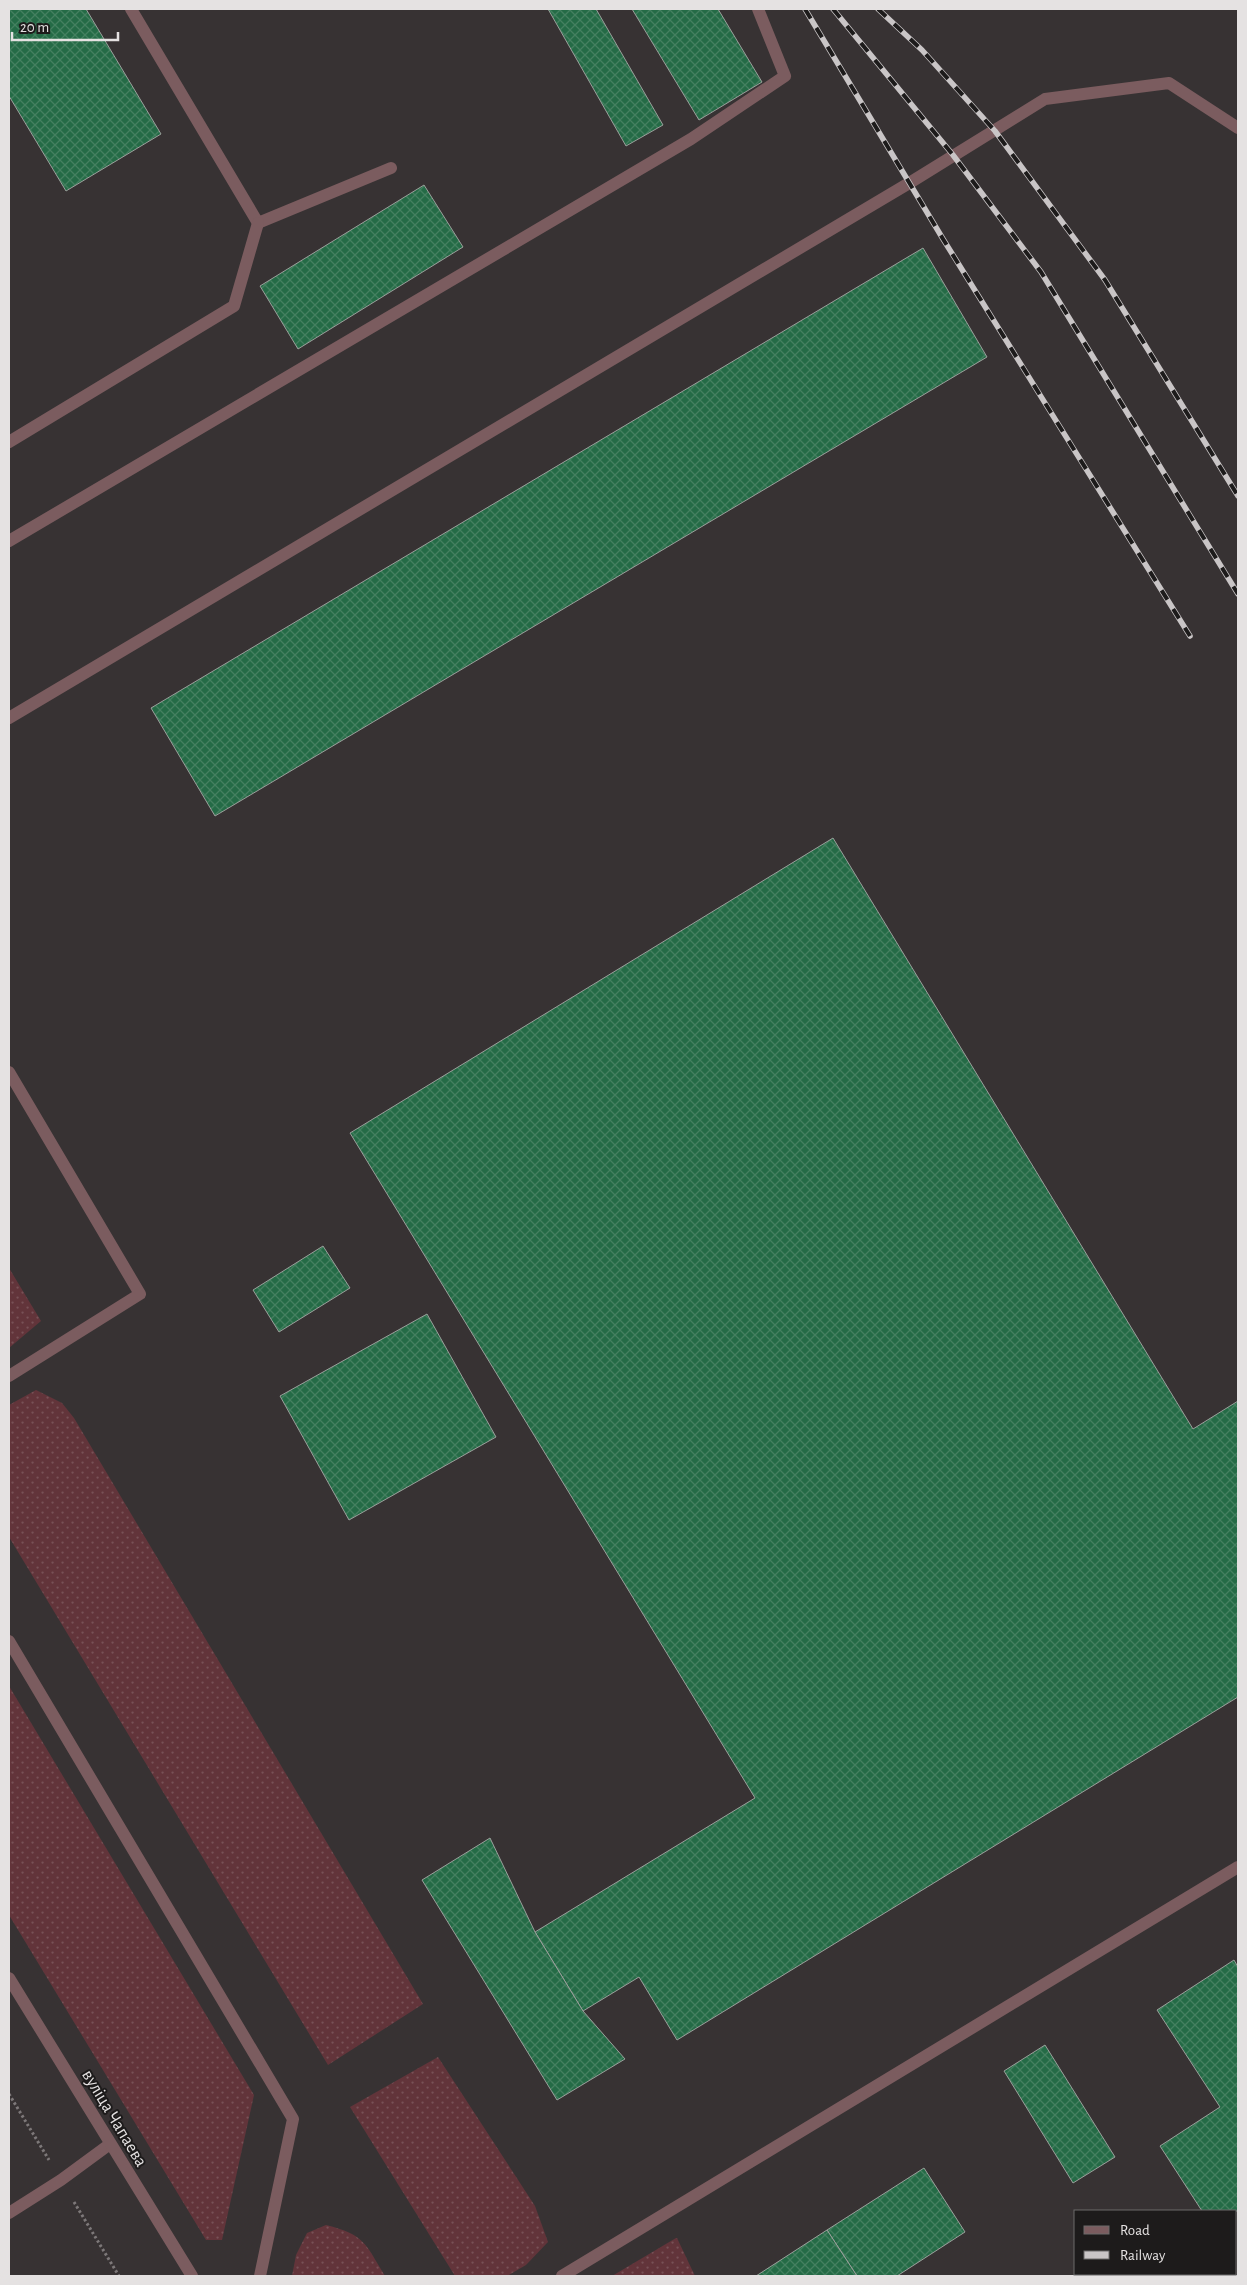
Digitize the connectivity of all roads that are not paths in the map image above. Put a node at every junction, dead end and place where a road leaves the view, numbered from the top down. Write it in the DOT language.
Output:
graph roads {
  1 [pos="131,9"];
  2 [pos="758,9"];
  3 [pos="1238,128"];
  4 [pos="391,168"];
  5 [pos="258,223"];
  6 [pos="9,442"];
  7 [pos="9,541"];
  8 [pos="9,718"];
  9 [pos="9,1072"];
  10 [pos="9,1376"];
  11 [pos="9,1640"];
  12 [pos="1238,1867"];
  13 [pos="9,1978"];
  14 [pos="110,2144"];
  15 [pos="9,2213"];
  16 [pos="192,2276"];
  17 [pos="260,2276"];
  18 [pos="562,2276"];
  1 -- 5 [label="street"];
  2 -- 7 [label="street"];
  3 -- 8 [label="street"];
  4 -- 5 [label="street"];
  5 -- 6 [label="street"];
  9 -- 10 [label="street"];
  11 -- 17 [label="street"];
  12 -- 18 [label="street"];
  13 -- 14 [label="street, вуліца Чапаева"];
  14 -- 15 [label="street"];
  14 -- 16 [label="street, вуліца Чапаева"];
}
